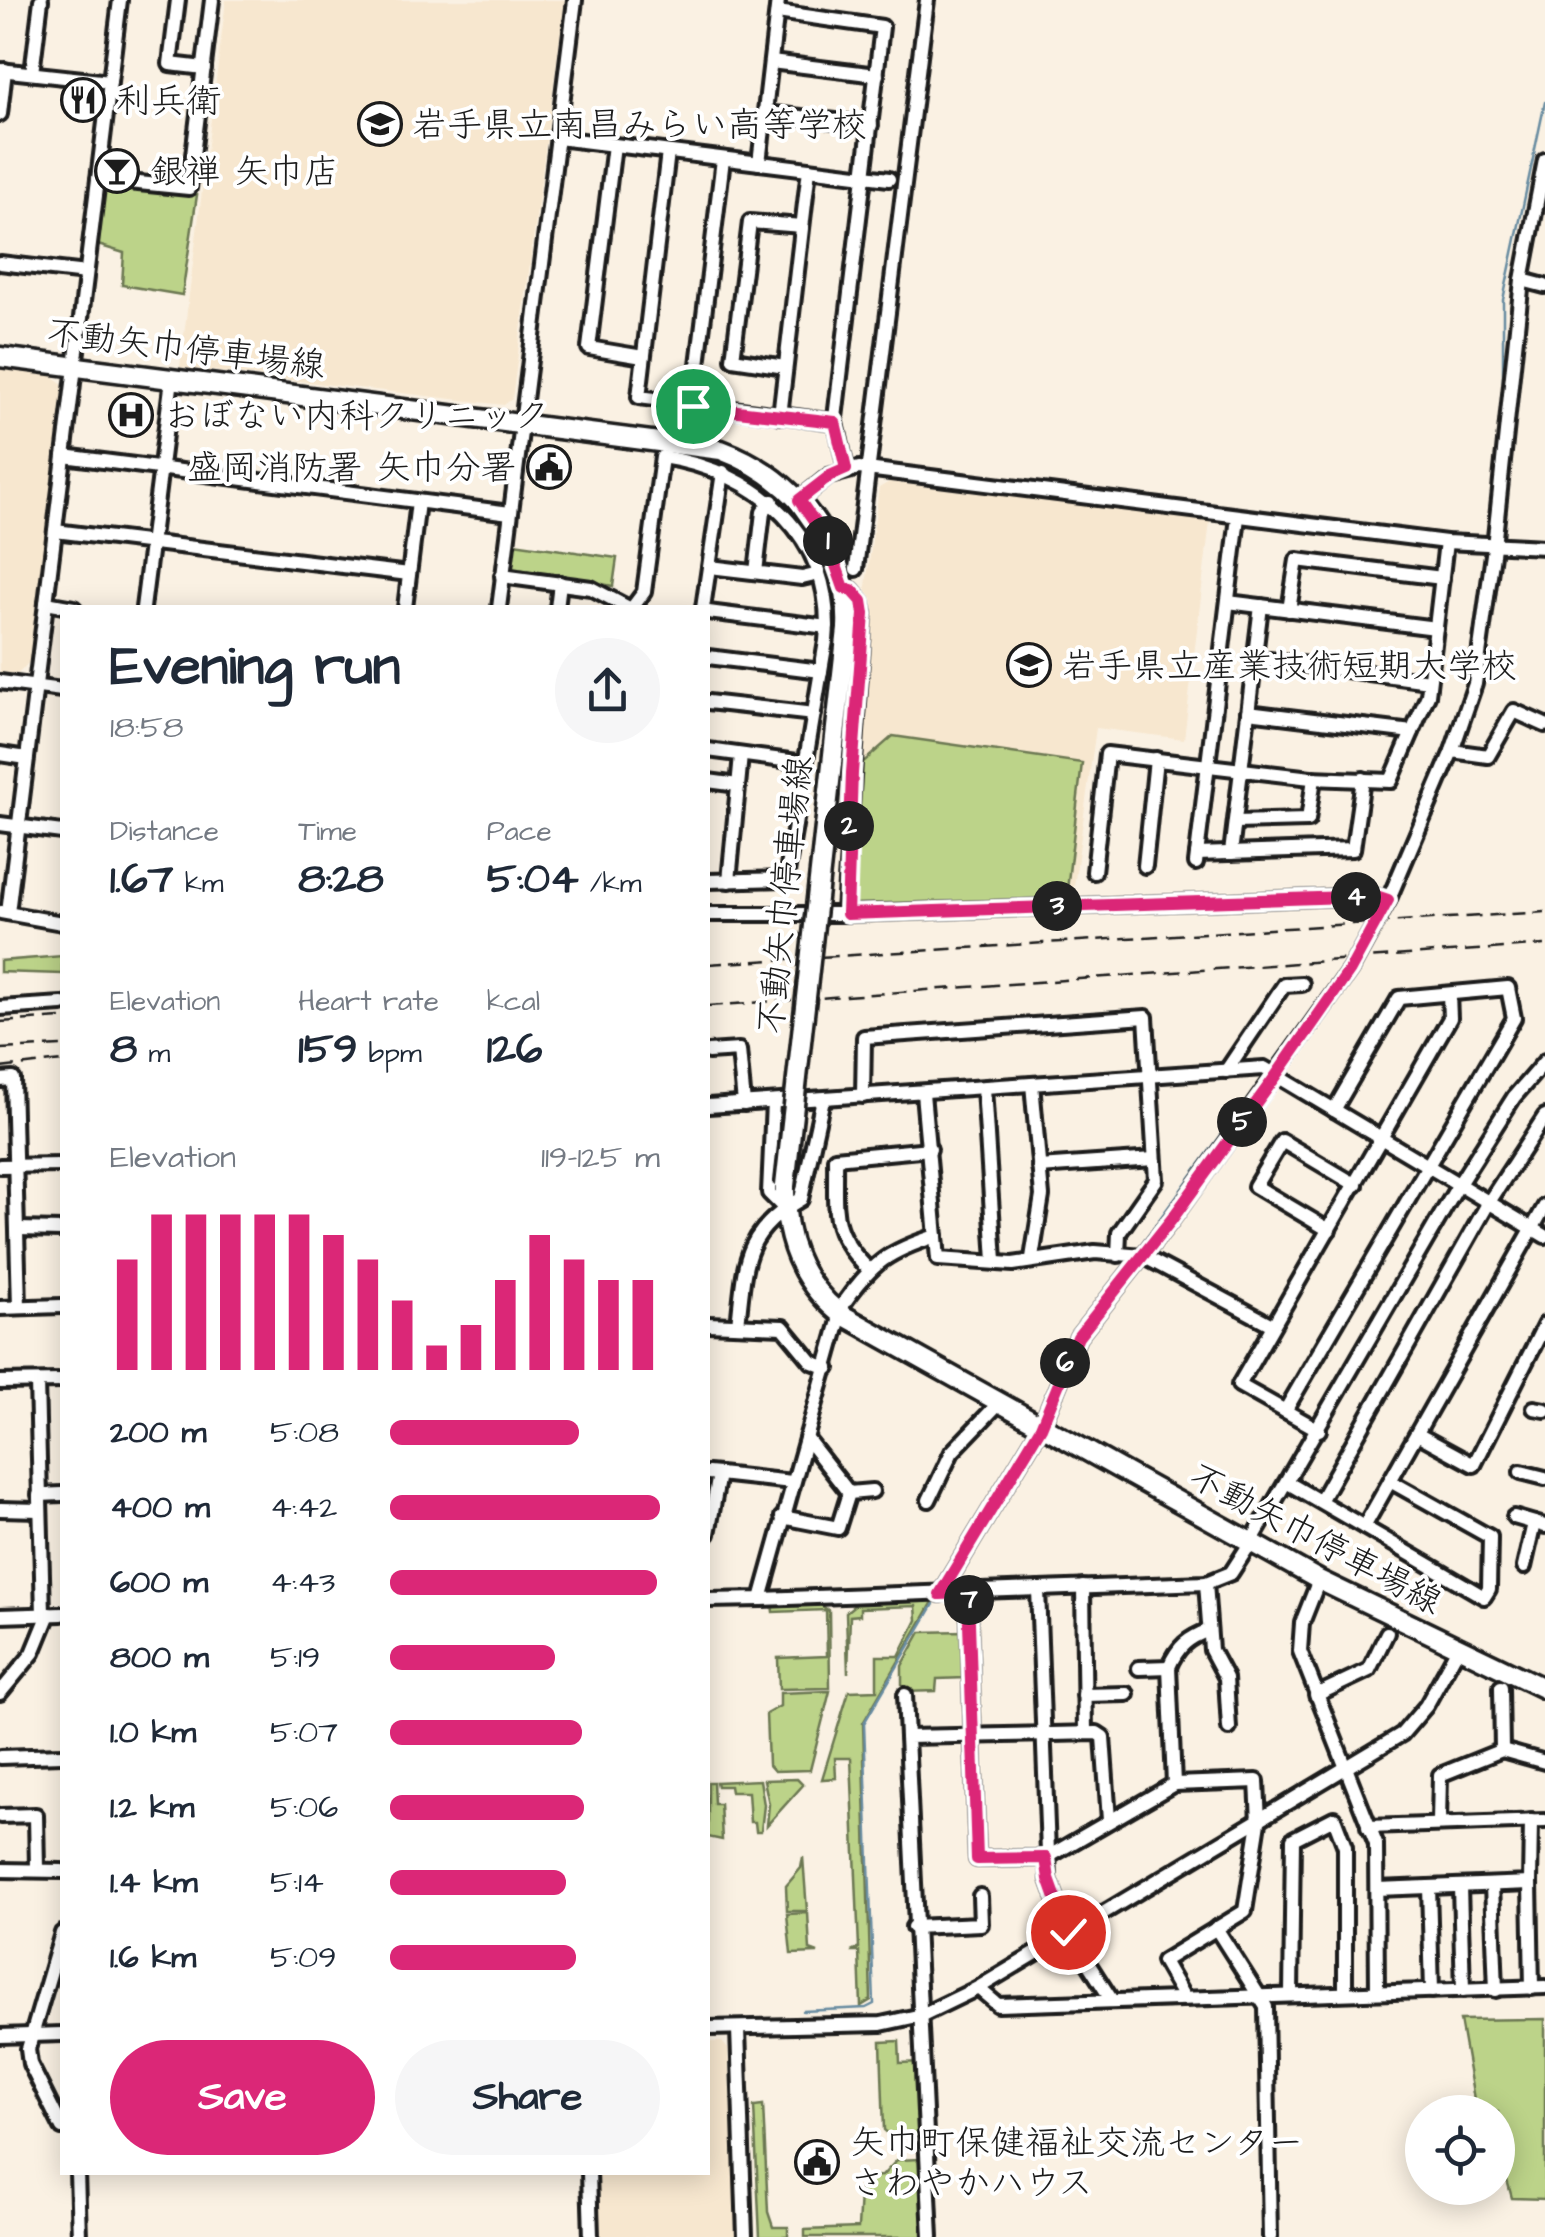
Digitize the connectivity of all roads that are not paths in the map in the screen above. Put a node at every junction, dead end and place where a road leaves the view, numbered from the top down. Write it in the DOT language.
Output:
graph roads {
  1 [pos="41,0"];
  2 [pos="120,0"];
  3 [pos="178,0"];
  4 [pos="212,0"];
  5 [pos="575,0"];
  6 [pos="831,0"];
  7 [pos="927,0"];
  8 [pos="778,6"];
  9 [pos="829,18"];
  10 [pos="771,62"];
  11 [pos="204,68"];
  12 [pos="2,70"];
  13 [pos="32,74"];
  14 [pos="876,75"];
  15 [pos="110,82"];
  16 [pos="765,113"];
  17 [pos="0,114"];
  18 [pos="871,125"];
  19 [pos="558,138"];
  20 [pos="614,146"];
  21 [pos="668,152"];
  22 [pos="723,159"];
  23 [pos="1545,160"];
  24 [pos="759,164"];
  25 [pos="809,170"];
  26 [pos="864,176"];
  27 [pos="98,179"];
  28 [pos="889,179"];
  29 [pos="802,226"];
  30 [pos="0,262"];
  31 [pos="86,273"];
  32 [pos="1522,280"];
  33 [pos="1545,286"];
  34 [pos="0,357"];
  35 [pos="644,357"];
  36 [pos="76,366"];
  37 [pos="785,367"];
  38 [pos="172,379"];
  39 [pos="693,406"];
  40 [pos="780,416"];
  41 [pos="835,422"];
  42 [pos="522,423"];
  43 [pos="64,456"];
  44 [pos="160,468"];
  45 [pos="846,469"];
  46 [pos="868,469"];
  47 [pos="723,472"];
  48 [pos="799,500"];
  49 [pos="772,501"];
  50 [pos="418,502"];
  51 [pos="510,513"];
  52 [pos="1238,517"];
  53 [pos="55,531"];
  54 [pos="1446,542"];
  55 [pos="151,543"];
  56 [pos="1490,547"];
  57 [pos="1545,547"];
  58 [pos="710,566"];
  59 [pos="856,569"];
  60 [pos="756,572"];
  61 [pos="410,574"];
  62 [pos="820,574"];
  63 [pos="502,576"];
  64 [pos="1442,578"];
  65 [pos="560,583"];
  66 [pos="844,588"];
  67 [pos="1228,602"];
  68 [pos="46,603"];
  69 [pos="142,605"];
  70 [pos="405,605"];
  71 [pos="499,605"];
  72 [pos="557,605"];
  73 [pos="625,605"];
  74 [pos="633,605"];
  75 [pos="706,605"];
  76 [pos="60,606"];
  77 [pos="1261,606"];
  78 [pos="1289,610"];
  79 [pos="710,611"];
  80 [pos="837,628"];
  81 [pos="1436,628"];
  82 [pos="710,657"];
  83 [pos="1255,658"];
  84 [pos="821,671"];
  85 [pos="1430,681"];
  86 [pos="0,682"];
  87 [pos="35,686"];
  88 [pos="60,690"];
  89 [pos="710,702"];
  90 [pos="1248,712"];
  91 [pos="814,714"];
  92 [pos="1545,725"];
  93 [pos="1412,732"];
  94 [pos="710,750"];
  95 [pos="1452,751"];
  96 [pos="0,754"];
  97 [pos="741,754"];
  98 [pos="27,758"];
  99 [pos="1156,760"];
  100 [pos="805,763"];
  101 [pos="1208,766"];
  102 [pos="1241,770"];
  103 [pos="1314,778"];
  104 [pos="1363,779"];
  105 [pos="710,781"];
  106 [pos="738,785"];
  107 [pos="1235,822"];
  108 [pos="0,824"];
  109 [pos="18,826"];
  110 [pos="60,832"];
  111 [pos="1231,853"];
  112 [pos="1146,866"];
  113 [pos="1094,872"];
  114 [pos="729,880"];
  115 [pos="710,881"];
  116 [pos="1382,899"];
  117 [pos="844,911"];
  118 [pos="4,912"];
  119 [pos="710,914"];
  120 [pos="60,923"];
  121 [pos="1302,984"];
  122 [pos="1448,994"];
  123 [pos="60,1004"];
  124 [pos="0,1008"];
  125 [pos="710,1052"];
  126 [pos="1545,1060"];
  127 [pos="1226,1071"];
  128 [pos="1270,1072"];
  129 [pos="1148,1076"];
  130 [pos="0,1080"];
  131 [pos="1032,1084"];
  132 [pos="984,1088"];
  133 [pos="923,1092"];
  134 [pos="863,1096"];
  135 [pos="823,1099"];
  136 [pos="774,1102"];
  137 [pos="744,1104"];
  138 [pos="710,1106"];
  139 [pos="1334,1110"];
  140 [pos="1545,1116"];
  141 [pos="1383,1140"];
  142 [pos="930,1150"];
  143 [pos="1154,1159"];
  144 [pos="60,1165"];
  145 [pos="0,1166"];
  146 [pos="17,1166"];
  147 [pos="1427,1167"];
  148 [pos="1039,1168"];
  149 [pos="1459,1184"];
  150 [pos="1356,1185"];
  151 [pos="1489,1202"];
  152 [pos="1545,1206"];
  153 [pos="784,1208"];
  154 [pos="1531,1228"];
  155 [pos="18,1229"];
  156 [pos="60,1230"];
  157 [pos="1328,1230"];
  158 [pos="936,1236"];
  159 [pos="1545,1236"];
  160 [pos="1132,1255"];
  161 [pos="1032,1258"];
  162 [pos="995,1261"];
  163 [pos="869,1270"];
  164 [pos="60,1306"];
  165 [pos="19,1307"];
  166 [pos="0,1308"];
  167 [pos="839,1314"];
  168 [pos="710,1324"];
  169 [pos="738,1324"];
  170 [pos="1272,1324"];
  171 [pos="1545,1324"];
  172 [pos="828,1368"];
  173 [pos="60,1381"];
  174 [pos="0,1382"];
  175 [pos="37,1382"];
  176 [pos="999,1404"];
  177 [pos="1285,1411"];
  178 [pos="1041,1427"];
  179 [pos="1319,1430"];
  180 [pos="1416,1434"];
  181 [pos="806,1438"];
  182 [pos="1521,1472"];
  183 [pos="713,1473"];
  184 [pos="1545,1478"];
  185 [pos="1390,1480"];
  186 [pos="792,1482"];
  187 [pos="1288,1483"];
  188 [pos="872,1491"];
  189 [pos="848,1494"];
  190 [pos="60,1495"];
  191 [pos="928,1500"];
  192 [pos="1320,1501"];
  193 [pos="39,1502"];
  194 [pos="0,1510"];
  195 [pos="710,1510"];
  196 [pos="782,1517"];
  197 [pos="1514,1517"];
  198 [pos="1540,1525"];
  199 [pos="1364,1527"];
  200 [pos="1252,1542"];
  201 [pos="1524,1567"];
  202 [pos="1319,1580"];
  203 [pos="1206,1583"];
  204 [pos="1082,1587"];
  205 [pos="1038,1589"];
  206 [pos="968,1593"];
  207 [pos="940,1594"];
  208 [pos="761,1598"];
  209 [pos="710,1600"];
  210 [pos="52,1614"];
  211 [pos="0,1616"];
  212 [pos="1210,1630"];
  213 [pos="1387,1634"];
  214 [pos="1456,1650"];
  215 [pos="1169,1667"];
  216 [pos="1139,1668"];
  217 [pos="1500,1686"];
  218 [pos="1545,1689"];
  219 [pos="0,1692"];
  220 [pos="1127,1694"];
  221 [pos="905,1695"];
  222 [pos="1084,1695"];
  223 [pos="1316,1695"];
  224 [pos="1229,1728"];
  225 [pos="1042,1732"];
  226 [pos="1085,1733"];
  227 [pos="973,1735"];
  228 [pos="906,1737"];
  229 [pos="1502,1750"];
  230 [pos="60,1755"];
  231 [pos="0,1757"];
  232 [pos="1545,1762"];
  233 [pos="1348,1767"];
  234 [pos="1174,1784"];
  235 [pos="0,1816"];
  236 [pos="1109,1820"];
  237 [pos="1538,1821"];
  238 [pos="1259,1822"];
  239 [pos="1438,1822"];
  240 [pos="1368,1828"];
  241 [pos="1046,1858"];
  242 [pos="38,1868"];
  243 [pos="0,1870"];
  244 [pos="60,1871"];
  245 [pos="1530,1883"];
  246 [pos="1492,1884"];
  247 [pos="1429,1887"];
  248 [pos="1460,1887"];
  249 [pos="1377,1890"];
  250 [pos="980,1896"];
  251 [pos="913,1927"];
  252 [pos="1216,1928"];
  253 [pos="1068,1932"];
  254 [pos="60,1940"];
  255 [pos="1538,1987"];
  256 [pos="978,1988"];
  257 [pos="1463,1990"];
  258 [pos="1496,1990"];
  259 [pos="1432,1991"];
  260 [pos="1345,1992"];
  261 [pos="1376,1992"];
  262 [pos="1290,1994"];
  263 [pos="1258,1995"];
  264 [pos="1183,1996"];
  265 [pos="1111,1999"];
  266 [pos="922,2015"];
  267 [pos="710,2028"];
  268 [pos="738,2028"];
  269 [pos="60,2034"];
  270 [pos="33,2035"];
  271 [pos="0,2036"];
  272 [pos="60,2124"];
  273 [pos="77,2175"];
  274 [pos="589,2175"];
  275 [pos="78,2237"];
  276 [pos="591,2237"];
  277 [pos="745,2237"];
  278 [pos="930,2237"];
  279 [pos="1270,2237"];
  1 -- 13 [label="street"];
  2 -- 15 [label="street"];
  3 -- 11 [label="street"];
  4 -- 11 [label="street"];
  5 -- 19 [label="street"];
  6 -- 9 [label="street"];
  7 -- 46 [label="street"];
  8 -- 9 [label="street"];
  8 -- 10 [label="street"];
  9 -- 14 [label="street"];
  10 -- 14 [label="street"];
  10 -- 16 [label="street"];
  11 -- 27 [label="street"];
  12 -- 13 [label="street"];
  12 -- 17 [label="street"];
  13 -- 15 [label="street"];
  14 -- 18 [label="street"];
  15 -- 27 [label="street"];
  16 -- 18 [label="street"];
  16 -- 24 [label="street"];
  18 -- 26 [label="street"];
  19 -- 20 [label="street"];
  19 -- 42 [label="street"];
  20 -- 21 [label="street"];
  20 -- 35 [label="street"];
  21 -- 22 [label="street"];
  21 -- 35 [label="street"];
  22 -- 24 [label="street"];
  22 -- 39 [label="street"];
  23 -- 32 [label="street"];
  24 -- 25 [label="street"];
  25 -- 26 [label="street"];
  25 -- 29 [label="street"];
  26 -- 28 [label="street"];
  26 -- 41 [label="street"];
  27 -- 31 [label="street"];
  29 -- 37 [label="street"];
  29 -- 37 [label="street"];
  30 -- 31 [label="street"];
  31 -- 36 [label="street"];
  32 -- 33 [label="street"];
  32 -- 56 [label="street"];
  34 -- 36 [label="main road, 不動矢巾停車場線"];
  35 -- 39 [label="street"];
  36 -- 38 [label="main road, 不動矢巾停車場線"];
  36 -- 43 [label="street"];
  37 -- 40 [label="street"];
  38 -- 42 [label="main road, 不動矢巾停車場線"];
  38 -- 44 [label="street"];
  39 -- 40 [label="street"];
  40 -- 41 [label="street"];
  41 -- 45 [label="street"];
  42 -- 48 [label="main road, 不動矢巾停車場線"];
  42 -- 51 [label="street"];
  43 -- 44 [label="street"];
  43 -- 53 [label="street"];
  44 -- 50 [label="street"];
  44 -- 55 [label="street"];
  45 -- 46 [label="street"];
  45 -- 48 [label="street"];
  46 -- 52 [label="street"];
  46 -- 59 [label="street"];
  47 -- 49 [label="street"];
  47 -- 58 [label="street"];
  47 -- 74 [label="street"];
  48 -- 66 [label="main road, 不動矢巾停車場線"];
  49 -- 60 [label="street"];
  49 -- 62 [label="street"];
  50 -- 51 [label="street"];
  50 -- 61 [label="street"];
  51 -- 63 [label="street"];
  52 -- 54 [label="street"];
  52 -- 67 [label="street"];
  53 -- 55 [label="street"];
  53 -- 68 [label="street"];
  54 -- 56 [label="street"];
  54 -- 64 [label="street"];
  55 -- 61 [label="street"];
  55 -- 69 [label="street"];
  56 -- 57 [label="street"];
  56 -- 95 [label="street"];
  58 -- 60 [label="street"];
  58 -- 75 [label="street"];
  60 -- 62 [label="street"];
  61 -- 70 [label="street"];
  62 -- 80 [label="street"];
  63 -- 65 [label="street"];
  63 -- 71 [label="street"];
  64 -- 78 [label="street"];
  64 -- 81 [label="street"];
  65 -- 72 [label="street"];
  65 -- 73 [label="street"];
  66 -- 80 [label="main road, 不動矢巾停車場線"];
  66 -- 117 [label="street"];
  67 -- 77 [label="street"];
  67 -- 101 [label="street"];
  68 -- 76 [label="street"];
  68 -- 87 [label="street"];
  77 -- 78 [label="street"];
  77 -- 83 [label="street"];
  78 -- 81 [label="street"];
  79 -- 80 [label="street"];
  80 -- 84 [label="street"];
  80 -- 153 [label="main road, 不動矢巾停車場線, bridge"];
  81 -- 85 [label="street"];
  82 -- 84 [label="street"];
  83 -- 85 [label="street"];
  83 -- 90 [label="street"];
  84 -- 91 [label="street"];
  85 -- 93 [label="street"];
  86 -- 87 [label="street"];
  87 -- 88 [label="street"];
  87 -- 98 [label="street"];
  89 -- 91 [label="street"];
  90 -- 93 [label="street"];
  90 -- 102 [label="street"];
  91 -- 100 [label="street"];
  92 -- 95 [label="street"];
  93 -- 104 [label="street"];
  94 -- 97 [label="street"];
  95 -- 116 [label="street"];
  96 -- 98 [label="street"];
  97 -- 100 [label="street"];
  97 -- 106 [label="street"];
  98 -- 109 [label="street"];
  99 -- 101 [label="street"];
  99 -- 112 [label="street"];
  99 -- 113 [label="street"];
  100 -- 114 [label="street"];
  101 -- 102 [label="street"];
  101 -- 111 [label="street"];
  102 -- 103 [label="street"];
  102 -- 107 [label="street"];
  103 -- 104 [label="street"];
  103 -- 107 [label="street"];
  104 -- 111 [label="street"];
  105 -- 106 [label="street"];
  106 -- 114 [label="street"];
  107 -- 111 [label="street"];
  108 -- 109 [label="street"];
  109 -- 110 [label="street"];
  109 -- 118 [label="street"];
  114 -- 115 [label="street"];
  116 -- 117 [label="street"];
  116 -- 128 [label="street"];
  117 -- 119 [label="street"];
  118 -- 120 [label="street"];
  121 -- 127 [label="street"];
  122 -- 139 [label="street"];
  122 -- 141 [label="street"];
  122 -- 147 [label="street"];
  123 -- 124 [label="street"];
  125 -- 137 [label="street"];
  126 -- 149 [label="street"];
  127 -- 128 [label="street"];
  127 -- 129 [label="street"];
  128 -- 139 [label="street"];
  128 -- 160 [label="street"];
  129 -- 131 [label="street"];
  129 -- 134 [label="street"];
  129 -- 143 [label="street"];
  130 -- 146 [label="street"];
  131 -- 132 [label="street"];
  131 -- 148 [label="street"];
  132 -- 133 [label="street"];
  132 -- 162 [label="street"];
  133 -- 134 [label="street"];
  133 -- 142 [label="street"];
  134 -- 135 [label="street"];
  135 -- 136 [label="street"];
  135 -- 153 [label="street"];
  136 -- 137 [label="street"];
  136 -- 153 [label="street"];
  137 -- 138 [label="street"];
  139 -- 141 [label="street"];
  140 -- 151 [label="street"];
  141 -- 147 [label="street"];
  141 -- 150 [label="street"];
  142 -- 158 [label="street"];
  142 -- 163 [label="street"];
  143 -- 148 [label="street"];
  143 -- 160 [label="street"];
  144 -- 146 [label="street"];
  145 -- 146 [label="street"];
  146 -- 155 [label="street"];
  147 -- 149 [label="street"];
  147 -- 177 [label="street"];
  148 -- 161 [label="street"];
  149 -- 151 [label="street"];
  149 -- 179 [label="street"];
  150 -- 157 [label="street"];
  150 -- 157 [label="street"];
  151 -- 154 [label="street"];
  151 -- 192 [label="street"];
  152 -- 154 [label="street"];
  153 -- 167 [label="main road, 不動矢巾停車場線"];
  153 -- 169 [label="street"];
  154 -- 159 [label="street"];
  154 -- 180 [label="street"];
  155 -- 156 [label="street"];
  155 -- 165 [label="street"];
  157 -- 170 [label="street"];
  158 -- 162 [label="street"];
  158 -- 163 [label="street"];
  160 -- 161 [label="street"];
  160 -- 170 [label="street"];
  160 -- 178 [label="street"];
  161 -- 162 [label="street"];
  163 -- 167 [label="street"];
  164 -- 165 [label="street"];
  165 -- 166 [label="street"];
  167 -- 172 [label="street"];
  167 -- 176 [label="main road, 不動矢巾停車場線"];
  168 -- 169 [label="street"];
  169 -- 172 [label="street"];
  170 -- 177 [label="street"];
  171 -- 180 [label="street"];
  172 -- 181 [label="street"];
  173 -- 175 [label="street"];
  174 -- 175 [label="street"];
  175 -- 193 [label="street"];
  176 -- 178 [label="main road, 不動矢巾停車場線"];
  176 -- 191 [label="street"];
  177 -- 179 [label="street"];
  178 -- 200 [label="main road, 不動矢巾停車場線"];
  178 -- 207 [label="street"];
  179 -- 187 [label="street"];
  180 -- 185 [label="street"];
  181 -- 186 [label="street"];
  181 -- 189 [label="street"];
  182 -- 184 [label="street"];
  183 -- 186 [label="street"];
  183 -- 195 [label="street"];
  185 -- 199 [label="street"];
  185 -- 199 [label="street"];
  186 -- 196 [label="street"];
  187 -- 192 [label="street"];
  187 -- 200 [label="street"];
  188 -- 189 [label="street"];
  189 -- 196 [label="street"];
  190 -- 193 [label="street"];
  192 -- 199 [label="street"];
  193 -- 194 [label="street"];
  193 -- 210 [label="street"];
  196 -- 208 [label="street"];
  197 -- 198 [label="street"];
  198 -- 201 [label="street"];
  200 -- 202 [label="main road, 不動矢巾停車場線"];
  200 -- 203 [label="street"];
  202 -- 214 [label="main road, 不動矢巾停車場線"];
  202 -- 223 [label="street"];
  203 -- 204 [label="street"];
  203 -- 212 [label="street"];
  204 -- 205 [label="street"];
  204 -- 222 [label="street"];
  205 -- 206 [label="street"];
  205 -- 225 [label="street"];
  206 -- 207 [label="street"];
  206 -- 227 [label="street"];
  207 -- 208 [label="street"];
  208 -- 209 [label="street"];
  210 -- 211 [label="street"];
  210 -- 219 [label="street"];
  212 -- 215 [label="street"];
  212 -- 224 [label="street"];
  213 -- 223 [label="street"];
  214 -- 218 [label="main road, 不動矢巾停車場線"];
  214 -- 233 [label="street"];
  215 -- 216 [label="street"];
  215 -- 234 [label="street"];
  217 -- 229 [label="street"];
  220 -- 222 [label="street"];
  221 -- 228 [label="street"];
  222 -- 226 [label="street"];
  223 -- 233 [label="street"];
  225 -- 226 [label="street"];
  225 -- 227 [label="street"];
  225 -- 241 [label="street"];
  226 -- 236 [label="street"];
  227 -- 228 [label="street"];
  227 -- 241 [label="street"];
  228 -- 251 [label="street"];
  229 -- 232 [label="street"];
  229 -- 239 [label="street"];
  230 -- 231 [label="street"];
  233 -- 238 [label="street"];
  233 -- 240 [label="street"];
  234 -- 236 [label="street"];
  234 -- 238 [label="street"];
  235 -- 242 [label="street"];
  236 -- 241 [label="street"];
  237 -- 239 [label="street"];
  237 -- 245 [label="street"];
  238 -- 252 [label="street"];
  238 -- 253 [label="street"];
  239 -- 240 [label="street"];
  240 -- 249 [label="street"];
  241 -- 253 [label="street"];
  242 -- 243 [label="street"];
  242 -- 244 [label="street"];
  245 -- 246 [label="street"];
  245 -- 255 [label="street"];
  246 -- 248 [label="street"];
  246 -- 258 [label="street"];
  247 -- 248 [label="street"];
  247 -- 249 [label="street"];
  247 -- 259 [label="street"];
  248 -- 257 [label="street"];
  249 -- 261 [label="street"];
  250 -- 251 [label="street"];
  251 -- 266 [label="street"];
  252 -- 263 [label="street"];
  252 -- 264 [label="street"];
  253 -- 256 [label="street"];
  253 -- 265 [label="street"];
  254 -- 270 [label="street"];
  255 -- 258 [label="street"];
  256 -- 265 [label="street"];
  256 -- 266 [label="street"];
  257 -- 258 [label="street"];
  257 -- 259 [label="street"];
  259 -- 261 [label="street"];
  260 -- 261 [label="street"];
  260 -- 262 [label="street"];
  260 -- 262 [label="street"];
  262 -- 263 [label="street"];
  263 -- 264 [label="street"];
  263 -- 279 [label="street"];
  264 -- 265 [label="street"];
  266 -- 268 [label="street"];
  266 -- 278 [label="street"];
  267 -- 268 [label="street"];
  268 -- 277 [label="street"];
  269 -- 270 [label="street"];
  270 -- 271 [label="street"];
  270 -- 272 [label="street"];
  273 -- 275 [label="street"];
  274 -- 276 [label="street"];
}
